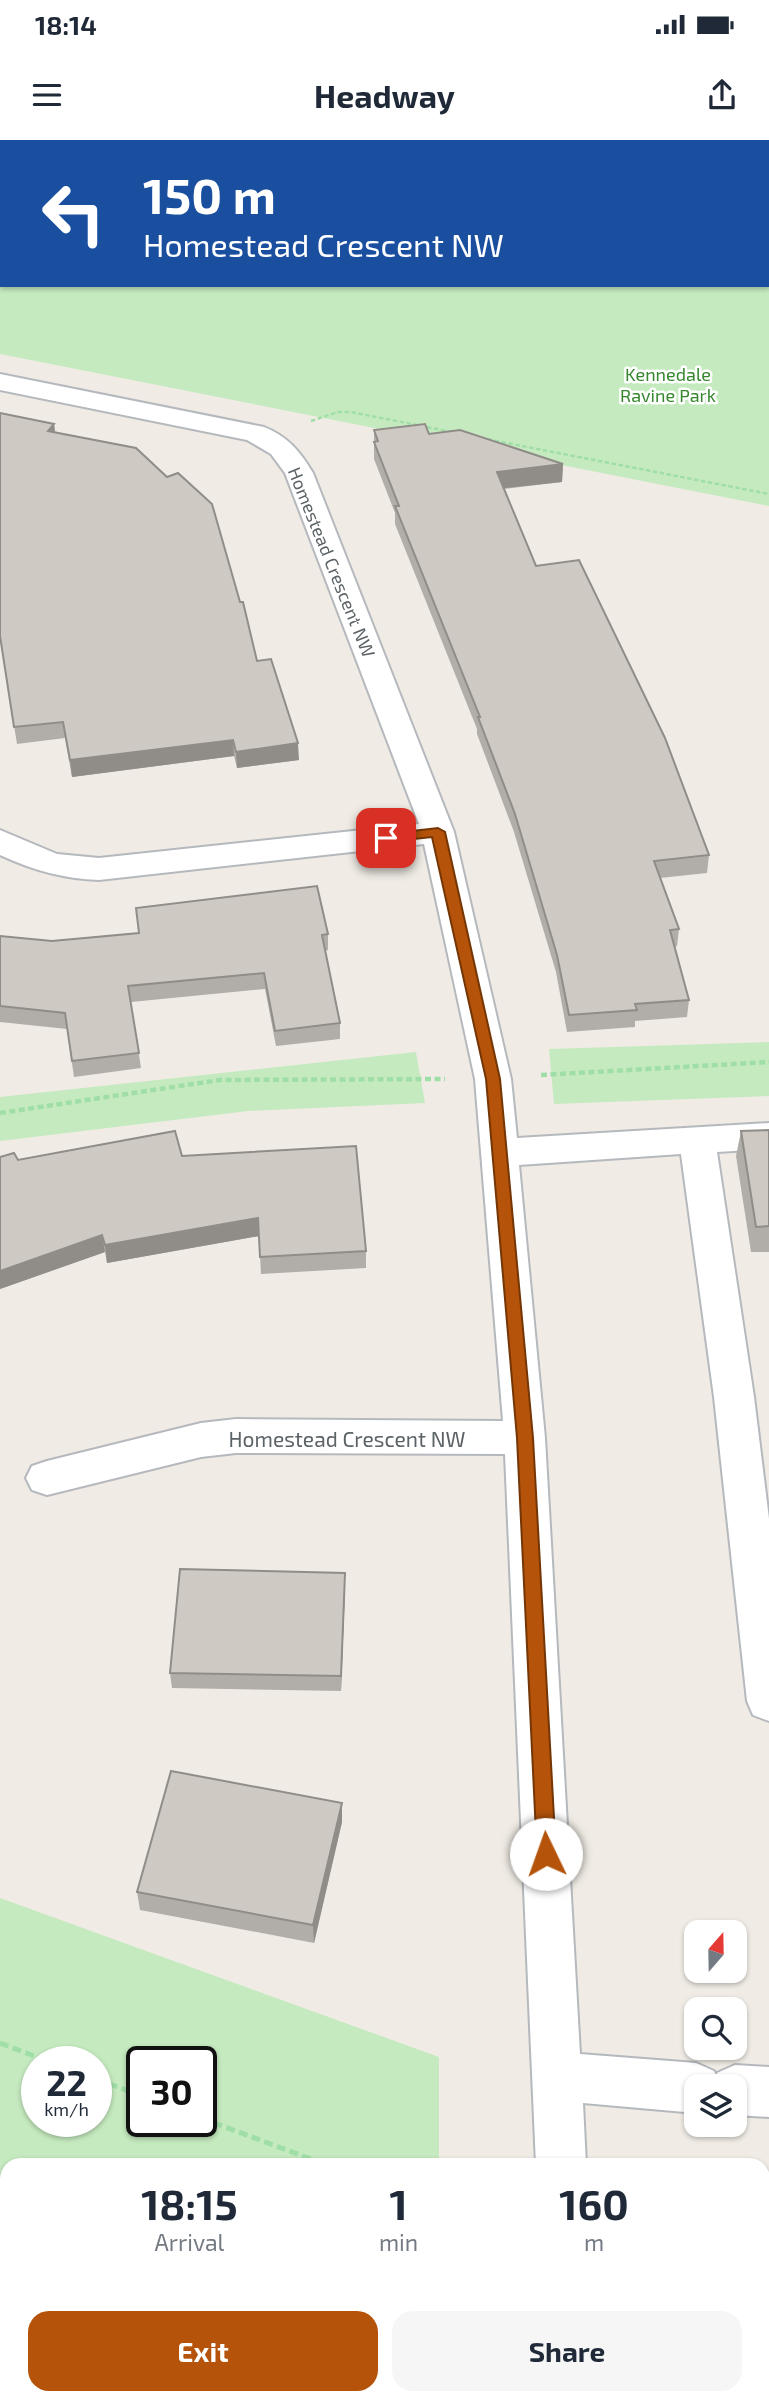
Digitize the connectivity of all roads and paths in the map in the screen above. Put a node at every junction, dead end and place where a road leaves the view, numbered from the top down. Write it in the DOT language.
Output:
graph roads {
  1 [pos="0,382"];
  2 [pos="306,423"];
  3 [pos="452,432"];
  4 [pos="480,437"];
  5 [pos="769,494"];
  6 [pos="438,832"];
  7 [pos="0,841"];
  8 [pos="769,1062"];
  9 [pos="493,1079"];
  10 [pos="0,1113"];
  11 [pos="769,1136"];
  12 [pos="697,1140"];
  13 [pos="498,1153"];
  14 [pos="525,1438"];
  15 [pos="47,1478"];
  16 [pos="769,1701"];
  17 [pos="0,2043"];
  18 [pos="21,2051"];
  19 [pos="558,2077"];
  20 [pos="684,2087"];
  21 [pos="747,2091"];
  22 [pos="769,2092"];
  23 [pos="217,2124"];
  24 [pos="308,2158"];
  25 [pos="561,2158"];
  1 -- 6 [label="street, Homestead Crescent NW"];
  2 -- 3 [label="path"];
  4 -- 5 [label="path"];
  6 -- 7 [label="street"];
  6 -- 9 [label="street, Homestead Crescent NW"];
  8 -- 9 [label="path"];
  9 -- 10 [label="path"];
  9 -- 13 [label="street, Homestead Crescent NW"];
  11 -- 12 [label="street"];
  12 -- 13 [label="street"];
  12 -- 16 [label="street"];
  13 -- 14 [label="street, Homestead Crescent NW"];
  14 -- 15 [label="street, Homestead Crescent NW"];
  14 -- 19 [label="street, Homestead Crescent NW"];
  17 -- 18 [label="path"];
  19 -- 20 [label="street"];
  19 -- 25 [label="street, Homestead Crescent NW"];
  21 -- 22 [label="street"];
  23 -- 24 [label="path"];
}
